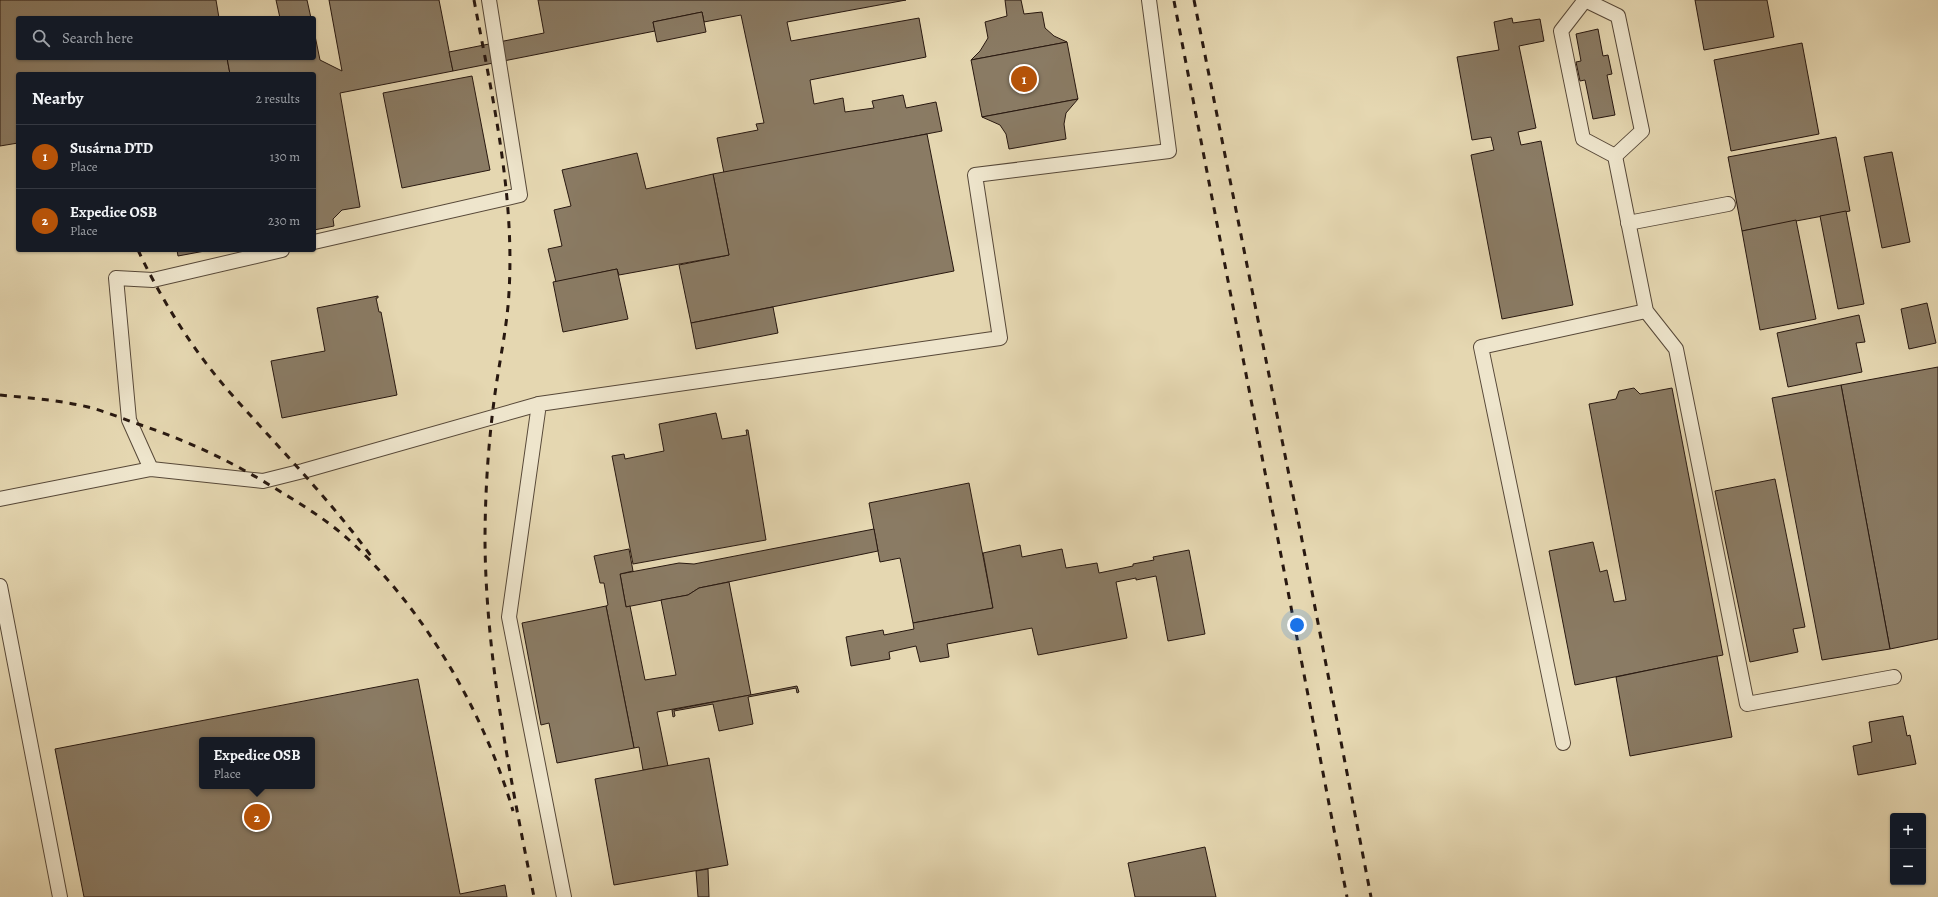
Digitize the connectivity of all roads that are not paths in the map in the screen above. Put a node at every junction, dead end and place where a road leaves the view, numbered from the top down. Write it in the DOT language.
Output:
graph roads {
  1 [pos="489,0"];
  2 [pos="1149,0"];
  3 [pos="1585,0"];
  4 [pos="1615,156"];
  5 [pos="1728,204"];
  6 [pos="1628,223"];
  7 [pos="316,242"];
  8 [pos="273,252"];
  9 [pos="1646,311"];
  10 [pos="539,404"];
  11 [pos="151,468"];
  12 [pos="0,499"];
  13 [pos="0,586"];
  14 [pos="1894,676"];
  15 [pos="1563,743"];
  16 [pos="60,897"];
  17 [pos="564,897"];
  1 -- 7 [label="lane"];
  2 -- 10 [label="lane"];
  3 -- 4 [label="lane"];
  3 -- 4 [label="lane"];
  4 -- 6 [label="lane"];
  5 -- 6 [label="lane"];
  6 -- 9 [label="lane"];
  8 -- 11 [label="lane"];
  9 -- 14 [label="lane"];
  9 -- 15 [label="lane"];
  10 -- 11 [label="lane"];
  10 -- 17 [label="lane"];
  11 -- 12 [label="lane"];
  13 -- 16 [label="lane"];
}
